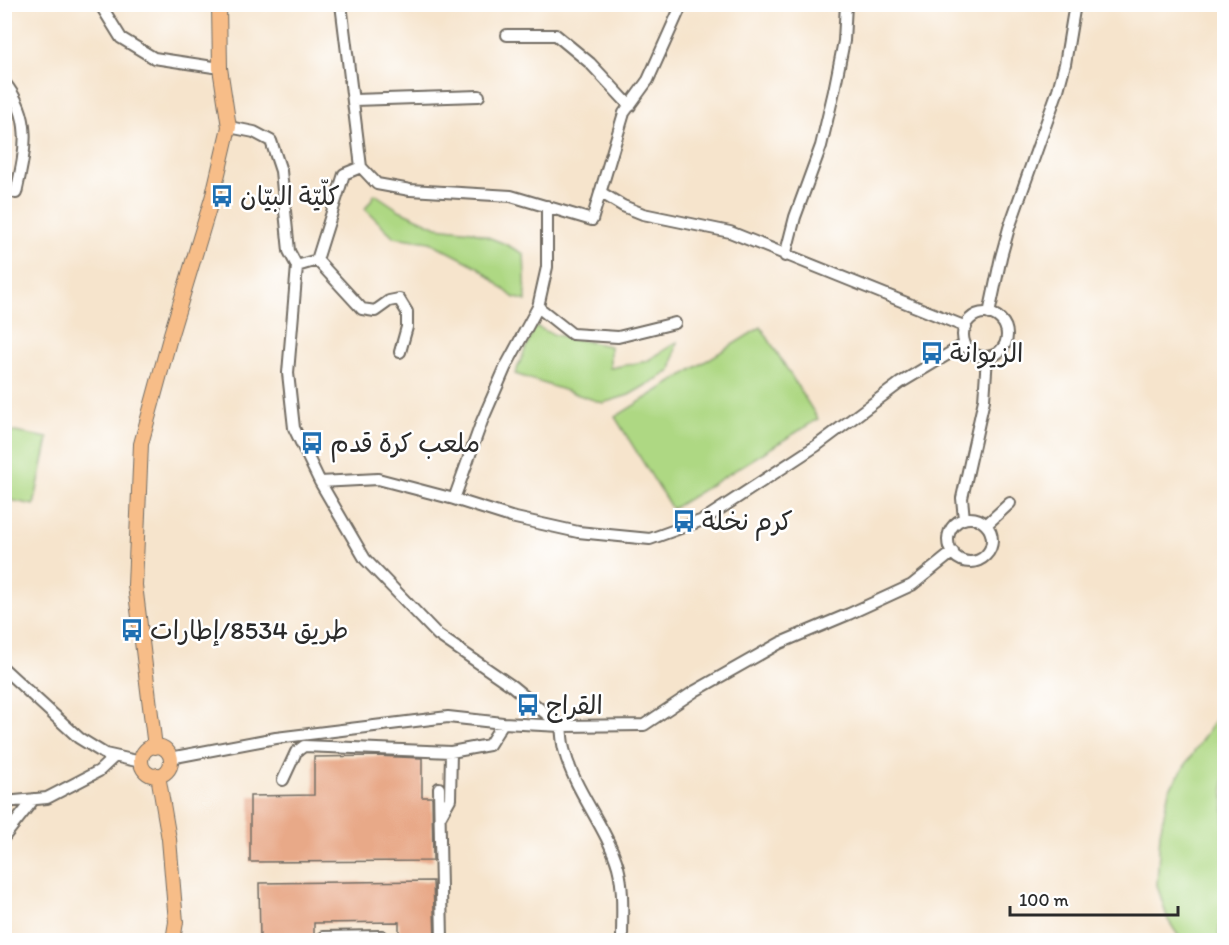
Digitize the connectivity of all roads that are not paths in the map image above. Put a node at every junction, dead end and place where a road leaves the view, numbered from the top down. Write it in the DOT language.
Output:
graph roads {
  1 [pos="100,4"];
  2 [pos="219,4"];
  3 [pos="341,4"];
  4 [pos="682,4"];
  5 [pos="846,4"];
  6 [pos="1075,4"];
  7 [pos="507,35"];
  8 [pos="220,68"];
  9 [pos="4,82"];
  10 [pos="479,96"];
  11 [pos="354,100"];
  12 [pos="630,106"];
  13 [pos="229,127"];
  14 [pos="362,167"];
  15 [pos="600,192"];
  16 [pos="16,193"];
  17 [pos="547,206"];
  18 [pos="785,256"];
  19 [pos="317,260"];
  20 [pos="297,266"];
  21 [pos="538,307"];
  22 [pos="989,314"];
  23 [pos="675,323"];
  24 [pos="966,327"];
  25 [pos="966,344"];
  26 [pos="400,352"];
  27 [pos="987,357"];
  28 [pos="320,482"];
  29 [pos="454,499"];
  30 [pos="1010,504"];
  31 [pos="964,519"];
  32 [pos="986,525"];
  33 [pos="953,552"];
  34 [pos="4,669"];
  35 [pos="503,723"];
  36 [pos="561,726"];
  37 [pos="155,747"];
  38 [pos="451,752"];
  39 [pos="114,756"];
  40 [pos="170,758"];
  41 [pos="141,762"];
  42 [pos="158,776"];
  43 [pos="283,780"];
  44 [pos="439,788"];
  45 [pos="34,799"];
  46 [pos="4,802"];
  47 [pos="440,817"];
  48 [pos="4,837"];
  49 [pos="173,940"];
  50 [pos="323,940"];
  51 [pos="382,940"];
  52 [pos="442,940"];
  53 [pos="622,940"];
  1 -- 8 [label="street"];
  2 -- 8 [label="main road"];
  3 -- 11 [label="street"];
  4 -- 12 [label="street"];
  5 -- 18 [label="street"];
  6 -- 22 [label="street"];
  7 -- 12 [label="street"];
  8 -- 13 [label="main road"];
  9 -- 16 [label="street"];
  10 -- 11 [label="street"];
  11 -- 14 [label="street"];
  12 -- 15 [label="street"];
  13 -- 20 [label="street"];
  13 -- 37 [label="main road"];
  14 -- 17 [label="street"];
  14 -- 19 [label="street"];
  15 -- 17 [label="street"];
  15 -- 18 [label="street"];
  17 -- 21 [label="street"];
  18 -- 24 [label="street"];
  19 -- 20 [label="street"];
  19 -- 26 [label="street"];
  20 -- 28 [label="street"];
  21 -- 23 [label="street"];
  21 -- 29 [label="street"];
  22 -- 24 [label="street"];
  22 -- 27 [label="street"];
  24 -- 25 [label="street"];
  25 -- 27 [label="street"];
  25 -- 29 [label="street"];
  27 -- 31 [label="street"];
  28 -- 29 [label="street"];
  28 -- 36 [label="street"];
  30 -- 32 [label="street"];
  31 -- 32 [label="street"];
  31 -- 33 [label="street"];
  32 -- 33 [label="street"];
  33 -- 36 [label="street"];
  34 -- 39 [label="street"];
  35 -- 36 [label="street"];
  35 -- 38 [label="street"];
  35 -- 40 [label="street"];
  36 -- 53 [label="street"];
  37 -- 40 [label="main road"];
  37 -- 41 [label="main road"];
  38 -- 43 [label="street"];
  38 -- 47 [label="street"];
  39 -- 41 [label="street"];
  39 -- 45 [label="street"];
  40 -- 42 [label="main road"];
  41 -- 42 [label="main road"];
  42 -- 49 [label="main road"];
  44 -- 47 [label="street"];
  45 -- 46 [label="street"];
  45 -- 48 [label="street"];
  47 -- 52 [label="street"];
  50 -- 51 [label="street"];
}
